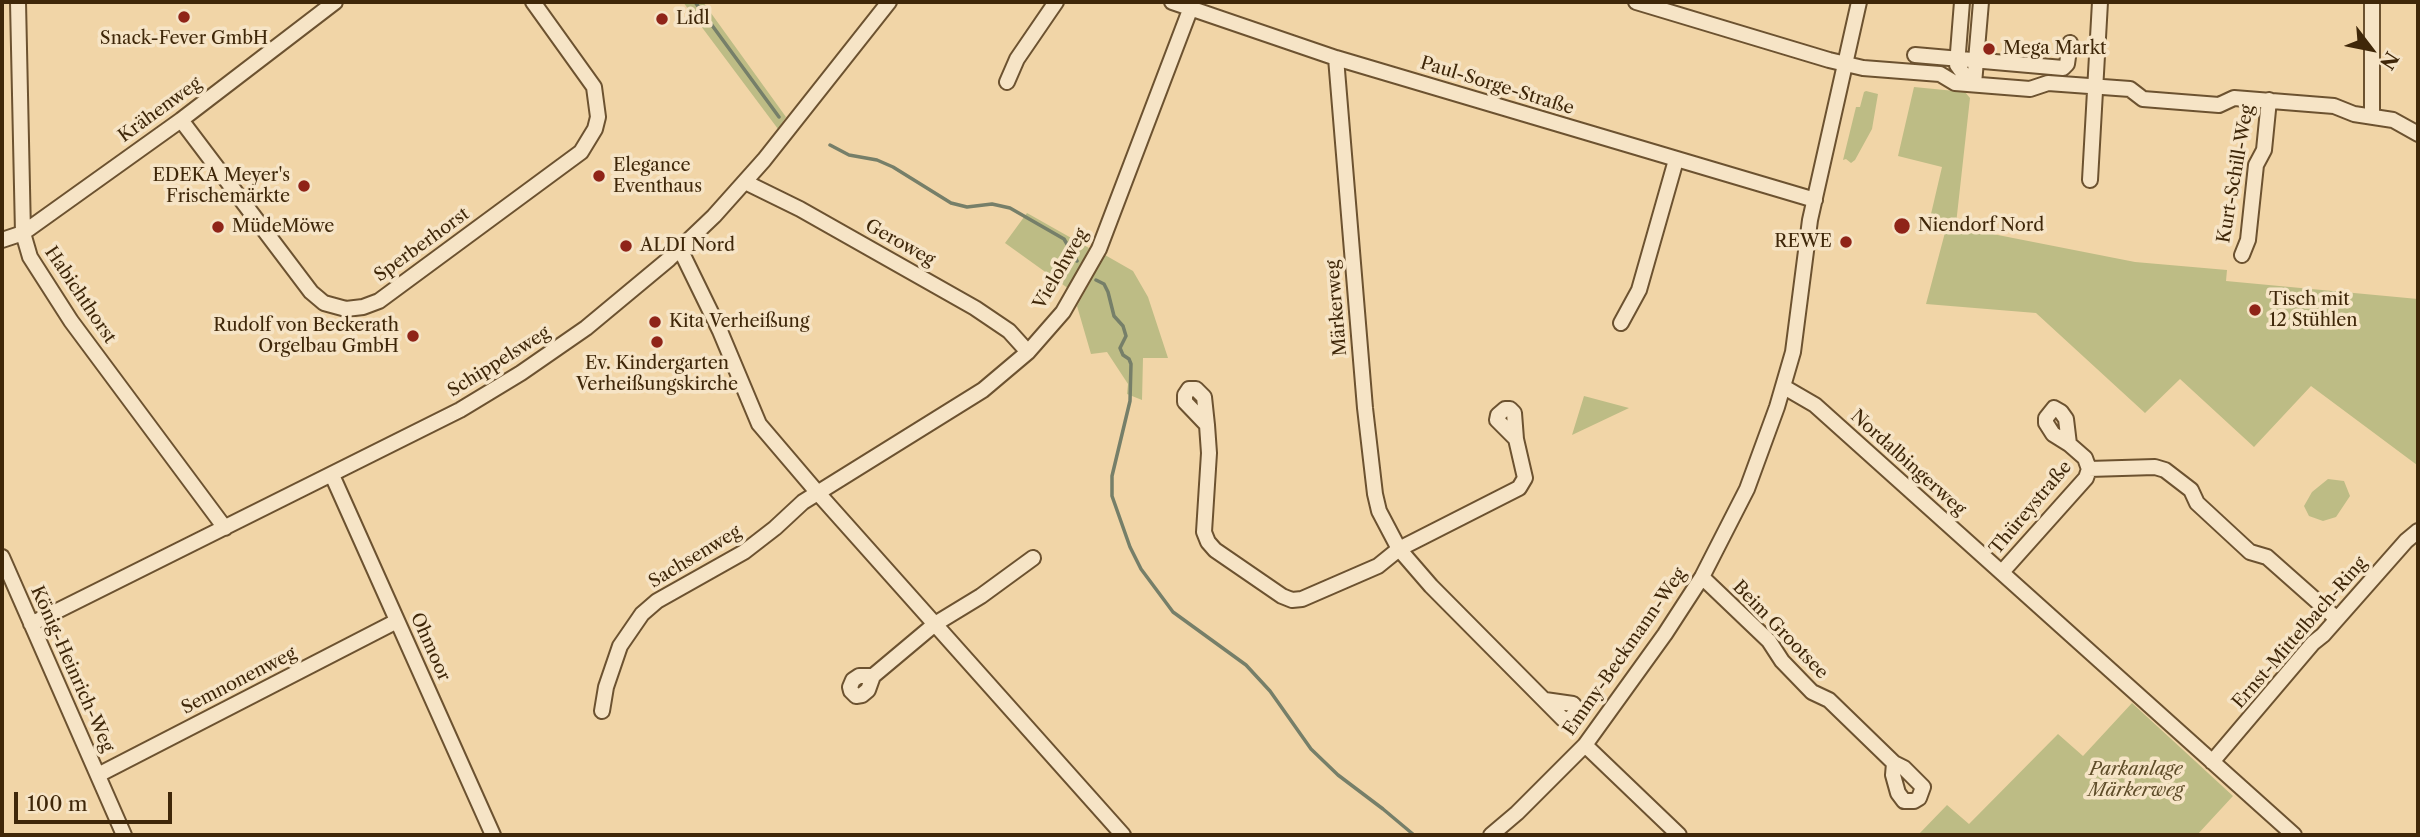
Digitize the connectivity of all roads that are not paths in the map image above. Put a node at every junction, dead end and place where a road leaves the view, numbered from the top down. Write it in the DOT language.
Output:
graph roads {
  1 [pos="335,2"];
  2 [pos="533,2"];
  3 [pos="889,2"];
  4 [pos="1056,2"];
  5 [pos="1171,2"];
  6 [pos="1636,2"];
  7 [pos="1859,2"];
  8 [pos="1962,2"];
  9 [pos="1981,2"];
  10 [pos="2100,2"];
  11 [pos="2372,2"];
  12 [pos="1192,5"];
  13 [pos="18,6"];
  14 [pos="2,11"];
  15 [pos="2067,48"];
  16 [pos="1914,55"];
  17 [pos="1336,58"];
  18 [pos="1958,59"];
  19 [pos="1976,60"];
  20 [pos="1846,64"];
  21 [pos="1969,80"];
  22 [pos="1007,82"];
  23 [pos="2096,87"];
  24 [pos="2269,100"];
  25 [pos="2372,116"];
  26 [pos="181,120"];
  27 [pos="2418,134"];
  28 [pos="1676,160"];
  29 [pos="2090,180"];
  30 [pos="745,183"];
  31 [pos="1815,200"];
  32 [pos="23,233"];
  33 [pos="2,240"];
  34 [pos="680,249"];
  35 [pos="2242,255"];
  36 [pos="1621,323"];
  37 [pos="1028,352"];
  38 [pos="1784,387"];
  39 [pos="1207,425"];
  40 [pos="1516,439"];
  41 [pos="2069,443"];
  42 [pos="2089,468"];
  43 [pos="332,475"];
  44 [pos="817,492"];
  45 [pos="225,528"];
  46 [pos="2418,531"];
  47 [pos="1399,549"];
  48 [pos="2,557"];
  49 [pos="1033,558"];
  50 [pos="2002,572"];
  51 [pos="1702,577"];
  52 [pos="2337,619"];
  53 [pos="397,621"];
  54 [pos="31,624"];
  55 [pos="935,624"];
  56 [pos="873,677"];
  57 [pos="1545,701"];
  58 [pos="602,711"];
  59 [pos="1585,745"];
  60 [pos="2212,762"];
  61 [pos="1894,763"];
  62 [pos="98,775"];
  63 [pos="124,835"];
  64 [pos="493,835"];
  65 [pos="1123,835"];
  66 [pos="1491,835"];
  67 [pos="1679,835"];
  68 [pos="2294,835"];
  1 -- 26 [label="street, Krähenweg"];
  2 -- 26 [label="street, Sperberhorst"];
  3 -- 30 [label="street, Schippelsweg"];
  4 -- 22 [label="street"];
  5 -- 12 [label="street, Paul-Sorge-Straße"];
  6 -- 20 [label="street"];
  7 -- 20 [label="street"];
  8 -- 18 [label="street"];
  9 -- 19 [label="street"];
  10 -- 23 [label="street"];
  11 -- 25 [label="street"];
  12 -- 17 [label="street, Paul-Sorge-Straße"];
  12 -- 37 [label="street, Vielohweg"];
  13 -- 14 [label="street"];
  13 -- 32 [label="street, Habichthorst"];
  15 -- 19 [label="street"];
  16 -- 18 [label="street"];
  17 -- 28 [label="street, Paul-Sorge-Straße"];
  17 -- 47 [label="street, Märkerweg"];
  18 -- 19 [label="street"];
  18 -- 21 [label="street"];
  19 -- 21 [label="street"];
  20 -- 21 [label="street"];
  20 -- 31 [label="street"];
  21 -- 23 [label="street"];
  23 -- 24 [label="street"];
  23 -- 29 [label="street"];
  24 -- 25 [label="street"];
  24 -- 35 [label="street, Kurt-Schill-Weg"];
  25 -- 27 [label="street"];
  26 -- 32 [label="street, Krähenweg"];
  28 -- 31 [label="street, Paul-Sorge-Straße"];
  28 -- 36 [label="street"];
  30 -- 34 [label="street, Schippelsweg"];
  30 -- 37 [label="street, Geroweg"];
  31 -- 38 [label="street"];
  32 -- 33 [label="street, Krähenweg"];
  32 -- 45 [label="street, Habichthorst"];
  34 -- 43 [label="street, Schippelsweg"];
  34 -- 44 [label="street"];
  37 -- 44 [label="street, Vielohweg"];
  38 -- 50 [label="street, Nordalbingerweg"];
  38 -- 51 [label="street, Emmy-Beckmann-Weg"];
  39 -- 47 [label="street"];
  40 -- 47 [label="street"];
  41 -- 42 [label="street, Thüreystraße"];
  42 -- 50 [label="street, Thüreystraße"];
  42 -- 52 [label="street, Thüreystraße"];
  43 -- 45 [label="street, Schippelsweg"];
  43 -- 53 [label="street, Ohmoor"];
  44 -- 55 [label="street"];
  44 -- 58 [label="street, Sachsenweg"];
  45 -- 54 [label="street, Schippelsweg"];
  46 -- 52 [label="street, Ernst-Mittelbach-Ring"];
  47 -- 57 [label="street, Märkerweg"];
  48 -- 54 [label="street, König-Heinrich-Weg"];
  49 -- 55 [label="street"];
  50 -- 60 [label="street, Nordalbingerweg"];
  51 -- 59 [label="street, Emmy-Beckmann-Weg"];
  51 -- 61 [label="street, Beim Grootsee"];
  52 -- 60 [label="street, Ernst-Mittelbach-Ring"];
  53 -- 62 [label="street, Semnonenweg"];
  53 -- 64 [label="street, Ohmoor"];
  54 -- 62 [label="street, König-Heinrich-Weg"];
  55 -- 56 [label="street"];
  55 -- 65 [label="street"];
  59 -- 66 [label="street, Emmy-Beckmann-Weg"];
  59 -- 67 [label="street"];
  60 -- 68 [label="street, Nordalbingerweg"];
  62 -- 63 [label="street, König-Heinrich-Weg"];
}
